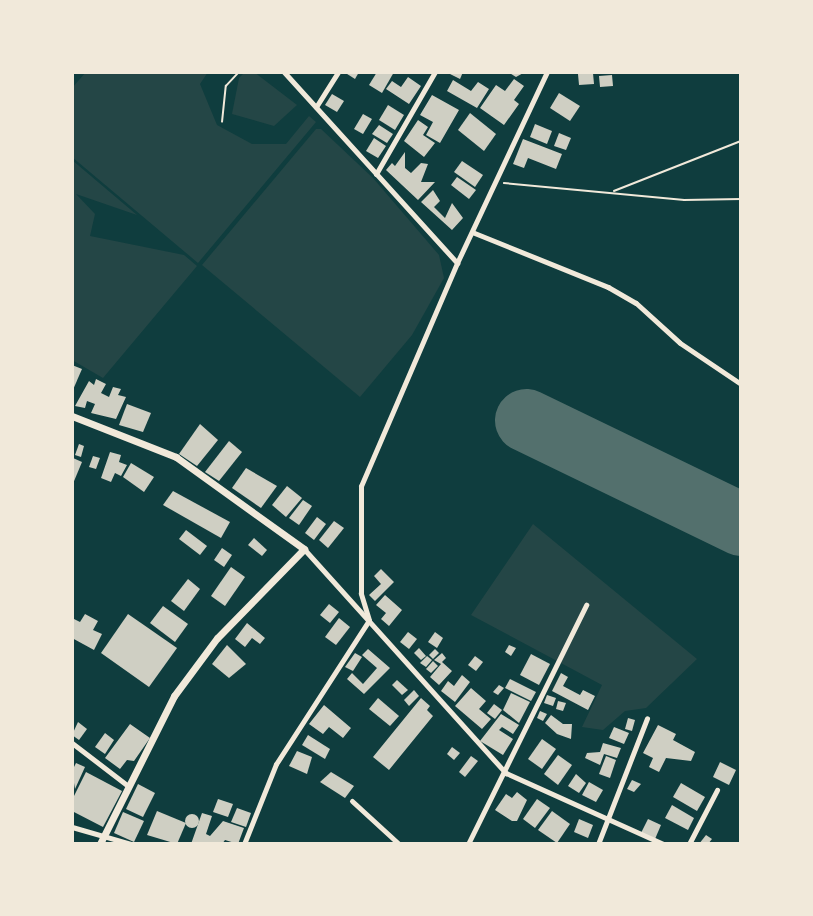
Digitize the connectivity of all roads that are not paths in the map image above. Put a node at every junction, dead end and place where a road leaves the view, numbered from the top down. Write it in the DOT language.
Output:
graph roads {
  1 [pos="285,72"];
  2 [pos="338,72"];
  3 [pos="435,72"];
  4 [pos="547,72"];
  5 [pos="316,107"];
  6 [pos="376,174"];
  7 [pos="472,232"];
  8 [pos="457,263"];
  9 [pos="741,384"];
  10 [pos="72,416"];
  11 [pos="304,549"];
  12 [pos="586,605"];
  13 [pos="369,620"];
  14 [pos="647,718"];
  15 [pos="72,743"];
  16 [pos="506,773"];
  17 [pos="127,785"];
  18 [pos="717,790"];
  19 [pos="352,801"];
  20 [pos="608,818"];
  21 [pos="72,827"];
  22 [pos="104,836"];
  23 [pos="100,844"];
  24 [pos="130,844"];
  25 [pos="244,844"];
  26 [pos="399,844"];
  27 [pos="468,844"];
  28 [pos="598,844"];
  29 [pos="663,844"];
  30 [pos="689,844"];
  1 -- 5 [label="street"];
  2 -- 5 [label="street"];
  3 -- 6 [label="street"];
  4 -- 7 [label="street"];
  5 -- 6 [label="street"];
  6 -- 8 [label="street"];
  7 -- 8 [label="street"];
  7 -- 9 [label="street"];
  8 -- 13 [label="street"];
  10 -- 11 [label="street"];
  11 -- 13 [label="street"];
  11 -- 17 [label="street"];
  12 -- 16 [label="street"];
  13 -- 16 [label="street"];
  13 -- 25 [label="street"];
  14 -- 20 [label="street"];
  15 -- 17 [label="street"];
  16 -- 20 [label="street"];
  16 -- 27 [label="street"];
  17 -- 22 [label="street"];
  18 -- 30 [label="street"];
  19 -- 26 [label="street"];
  20 -- 28 [label="street"];
  20 -- 29 [label="street"];
  21 -- 22 [label="street"];
  22 -- 23 [label="street"];
  22 -- 24 [label="street"];
}
